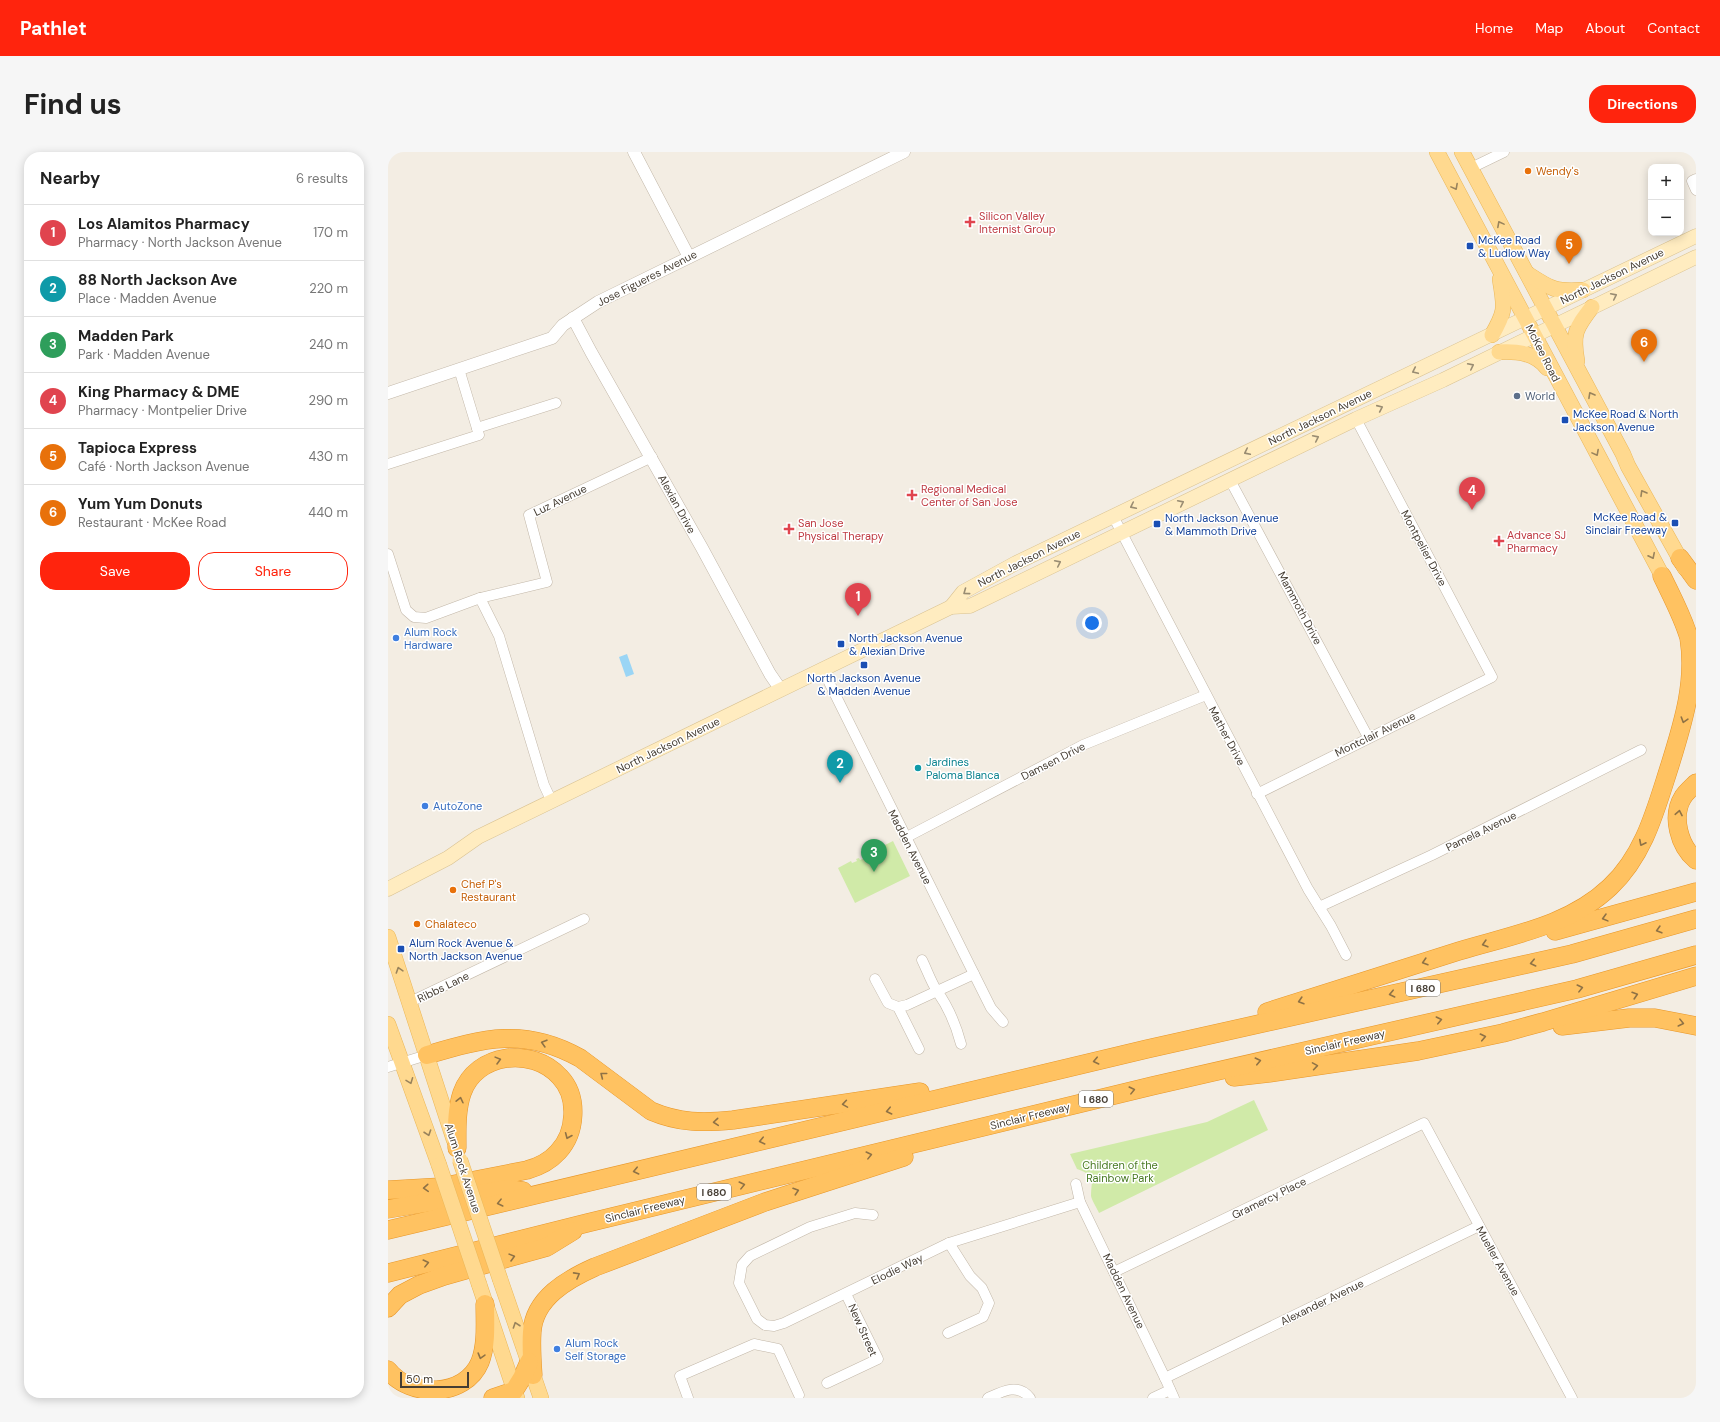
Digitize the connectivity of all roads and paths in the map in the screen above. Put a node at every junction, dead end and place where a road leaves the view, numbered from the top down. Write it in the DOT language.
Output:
graph roads {
  1 [pos="634,152"];
  2 [pos="904,152"];
  3 [pos="1437,152"];
  4 [pos="1462,152"];
  5 [pos="1504,152"];
  6 [pos="1471,168"];
  7 [pos="1696,179"];
  8 [pos="1696,190"];
  9 [pos="1696,236"];
  10 [pos="689,257"];
  11 [pos="1696,257"];
  12 [pos="1499,270"];
  13 [pos="1526,273"];
  14 [pos="1583,290"];
  15 [pos="1592,306"];
  16 [pos="1545,308"];
  17 [pos="573,318"];
  18 [pos="1525,318"];
  19 [pos="1554,325"];
  20 [pos="1492,335"];
  21 [pos="1534,335"];
  22 [pos="1500,352"];
  23 [pos="459,369"];
  24 [pos="1580,375"];
  25 [pos="1558,381"];
  26 [pos="388,393"];
  27 [pos="1355,400"];
  28 [pos="556,403"];
  29 [pos="1356,419"];
  30 [pos="477,428"];
  31 [pos="1332,430"];
  32 [pos="652,457"];
  33 [pos="388,464"];
  34 [pos="1230,480"];
  35 [pos="1112,516"];
  36 [pos="1121,532"];
  37 [pos="388,554"];
  38 [pos="1680,558"];
  39 [pos="1662,576"];
  40 [pos="1696,580"];
  41 [pos="1696,588"];
  42 [pos="480,598"];
  43 [pos="951,607"];
  44 [pos="1696,636"];
  45 [pos="823,670"];
  46 [pos="1492,677"];
  47 [pos="781,690"];
  48 [pos="1206,695"];
  49 [pos="1368,737"];
  50 [pos="1641,750"];
  51 [pos="1696,783"];
  52 [pos="1257,794"];
  53 [pos="552,802"];
  54 [pos="905,838"];
  55 [pos="1696,860"];
  56 [pos="388,889"];
  57 [pos="1696,892"];
  58 [pos="1319,907"];
  59 [pos="584,919"];
  60 [pos="1696,919"];
  61 [pos="388,937"];
  62 [pos="1508,937"];
  63 [pos="1346,954"];
  64 [pos="1696,956"];
  65 [pos="922,960"];
  66 [pos="974,974"];
  67 [pos="1696,976"];
  68 [pos="875,979"];
  69 [pos="937,991"];
  70 [pos="410,1002"];
  71 [pos="898,1007"];
  72 [pos="1004,1022"];
  73 [pos="388,1024"];
  74 [pos="1696,1026"];
  75 [pos="1503,1033"];
  76 [pos="961,1044"];
  77 [pos="919,1049"];
  78 [pos="1147,1049"];
  79 [pos="427,1055"];
  80 [pos="402,1062"];
  81 [pos="388,1067"];
  82 [pos="1049,1073"];
  83 [pos="1152,1086"];
  84 [pos="1040,1113"];
  85 [pos="1424,1123"];
  86 [pos="458,1154"];
  87 [pos="1076,1184"];
  88 [pos="388,1190"];
  89 [pos="538,1194"];
  90 [pos="1080,1202"];
  91 [pos="388,1209"];
  92 [pos="873,1215"];
  93 [pos="587,1223"];
  94 [pos="1479,1226"];
  95 [pos="388,1230"];
  96 [pos="949,1243"];
  97 [pos="1114,1272"];
  98 [pos="388,1273"];
  99 [pos="846,1294"];
  100 [pos="485,1304"];
  101 [pos="388,1308"];
  102 [pos="948,1332"];
  103 [pos="531,1369"];
  104 [pos="388,1370"];
  105 [pos="1165,1378"];
  106 [pos="827,1383"];
  107 [pos="515,1394"];
  108 [pos="1172,1394"];
  109 [pos="799,1395"];
  110 [pos="493,1398"];
  111 [pos="541,1398"];
  112 [pos="688,1398"];
  113 [pos="988,1398"];
  114 [pos="1030,1398"];
  115 [pos="1153,1398"];
  116 [pos="1572,1398"];
  1 -- 10 [label="street"];
  2 -- 10 [label="street, Jose Figueres Avenue"];
  3 -- 6 [label="main road"];
  3 -- 12 [label="main road, McKee Road, one-way"];
  4 -- 6 [label="main road, McKee Road"];
  5 -- 6 [label="street"];
  13 -- 6 [label="main road, McKee Road, one-way"];
  7 -- 8 [label="street"];
  9 -- 14 [label="main road, North Jackson Avenue"];
  10 -- 17 [label="street, Jose Figueres Avenue"];
  15 -- 11 [label="main road, North Jackson Avenue, one-way"];
  12 -- 18 [label="main road, McKee Road"];
  12 -- 20 [label="main road"];
  13 -- 14 [label="main road"];
  13 -- 16 [label="main road, McKee Road"];
  14 -- 16 [label="main road, North Jackson Avenue"];
  15 -- 19 [label="main road, North Jackson Avenue"];
  15 -- 24 [label="main road"];
  16 -- 18 [label="main road, North Jackson Avenue"];
  16 -- 19 [label="main road, McKee Road"];
  17 -- 23 [label="street, Jose Figueres Avenue"];
  17 -- 32 [label="street, Alexian Drive"];
  18 -- 20 [label="main road, North Jackson Avenue"];
  18 -- 21 [label="main road, McKee Road"];
  19 -- 21 [label="main road, North Jackson Avenue"];
  19 -- 24 [label="main road, McKee Road"];
  20 -- 27 [label="main road, North Jackson Avenue, one-way"];
  21 -- 22 [label="main road, North Jackson Avenue"];
  21 -- 25 [label="main road, McKee Road"];
  22 -- 25 [label="main road"];
  29 -- 22 [label="main road, North Jackson Avenue, one-way"];
  23 -- 26 [label="street, Jose Figueres Avenue"];
  23 -- 30 [label="street"];
  38 -- 24 [label="main road, McKee Road, one-way"];
  25 -- 39 [label="main road, McKee Road, one-way"];
  27 -- 31 [label="main road"];
  27 -- 35 [label="main road, North Jackson Avenue, one-way"];
  28 -- 30 [label="street"];
  29 -- 31 [label="main road, North Jackson Avenue"];
  29 -- 46 [label="street, Montpelier Drive"];
  30 -- 33 [label="street"];
  34 -- 31 [label="main road, North Jackson Avenue, one-way"];
  32 -- 42 [label="street, Luz Avenue"];
  32 -- 47 [label="street, Alexian Drive"];
  36 -- 34 [label="main road, North Jackson Avenue, one-way"];
  34 -- 49 [label="street, Mammoth Drive"];
  35 -- 36 [label="street, Mather Drive"];
  35 -- 43 [label="main road, North Jackson Avenue, one-way"];
  43 -- 36 [label="main road, North Jackson Avenue, one-way"];
  36 -- 48 [label="street, Mather Drive"];
  37 -- 42 [label="street, Luz Avenue"];
  38 -- 40 [label="highway"];
  38 -- 41 [label="main road, McKee Road"];
  39 -- 44 [label="main road, McKee Road"];
  39 -- 62 [label="highway, one-way"];
  42 -- 53 [label="street"];
  43 -- 45 [label="main road, North Jackson Avenue"];
  45 -- 47 [label="main road, North Jackson Avenue"];
  45 -- 54 [label="street, Madden Avenue"];
  46 -- 49 [label="street, Montclair Avenue"];
  47 -- 53 [label="main road, North Jackson Avenue"];
  48 -- 52 [label="street, Mather Drive"];
  48 -- 54 [label="street, Damsen Drive"];
  49 -- 52 [label="street, Montclair Avenue"];
  50 -- 58 [label="street, Pamela Avenue"];
  55 -- 51 [label="highway, one-way"];
  52 -- 58 [label="street, Mather Drive"];
  53 -- 56 [label="main road, North Jackson Avenue"];
  54 -- 66 [label="street, Madden Avenue"];
  57 -- 62 [label="highway, one-way"];
  58 -- 63 [label="street, Mather Drive"];
  59 -- 70 [label="street, Ribbs Lane"];
  60 -- 78 [label="highway, I 680, one-way"];
  70 -- 61 [label="main road, Alum Rock Avenue, one-way"];
  62 -- 78 [label="highway, one-way"];
  83 -- 64 [label="highway, Sinclair Freeway / I 680, one-way"];
  65 -- 69 [label="street"];
  66 -- 69 [label="street"];
  66 -- 72 [label="street, Madden Avenue"];
  75 -- 67 [label="highway, one-way"];
  68 -- 71 [label="street"];
  69 -- 71 [label="street"];
  69 -- 76 [label="street"];
  70 -- 79 [label="main road, Alum Rock Avenue"];
  71 -- 77 [label="street"];
  73 -- 80 [label="main road, Alum Rock Avenue"];
  75 -- 74 [label="highway, one-way"];
  83 -- 75 [label="highway, one-way"];
  78 -- 82 [label="highway, I 680, one-way"];
  79 -- 80 [label="street"];
  82 -- 79 [label="highway, one-way"];
  79 -- 86 [label="main road, Alum Rock Avenue"];
  80 -- 81 [label="street"];
  80 -- 100 [label="main road, Alum Rock Avenue, one-way, bridge"];
  82 -- 89 [label="highway, I 680, one-way"];
  84 -- 83 [label="highway, Sinclair Freeway / I 680, one-way"];
  93 -- 84 [label="highway, Sinclair Freeway / I 680, one-way"];
  103 -- 84 [label="highway, one-way"];
  85 -- 94 [label="street, Mueller Avenue"];
  85 -- 97 [label="street, Gramercy Place"];
  86 -- 88 [label="highway, one-way"];
  103 -- 86 [label="main road, Alum Rock Avenue, one-way, bridge"];
  87 -- 90 [label="street, Madden Avenue"];
  89 -- 91 [label="highway"];
  89 -- 95 [label="highway, I 680, one-way"];
  90 -- 96 [label="street, Elodie Way"];
  90 -- 97 [label="street, Madden Avenue"];
  92 -- 99 [label="street, Elodie Way"];
  98 -- 93 [label="highway, Sinclair Freeway / I 680, one-way"];
  101 -- 93 [label="highway, one-way"];
  94 -- 105 [label="street, Alexander Avenue"];
  94 -- 116 [label="street, Mueller Avenue"];
  96 -- 99 [label="street, Elodie Way"];
  96 -- 102 [label="street"];
  97 -- 105 [label="street, Madden Avenue"];
  99 -- 106 [label="street, New Street"];
  100 -- 104 [label="highway, one-way"];
  100 -- 107 [label="main road, Alum Rock Avenue"];
  103 -- 107 [label="highway"];
  103 -- 111 [label="main road, Alum Rock Avenue"];
  105 -- 108 [label="street, Madden Avenue"];
  107 -- 110 [label="highway"];
  108 -- 115 [label="street"];
  109 -- 112 [label="street"];
  113 -- 114 [label="street"];
}
